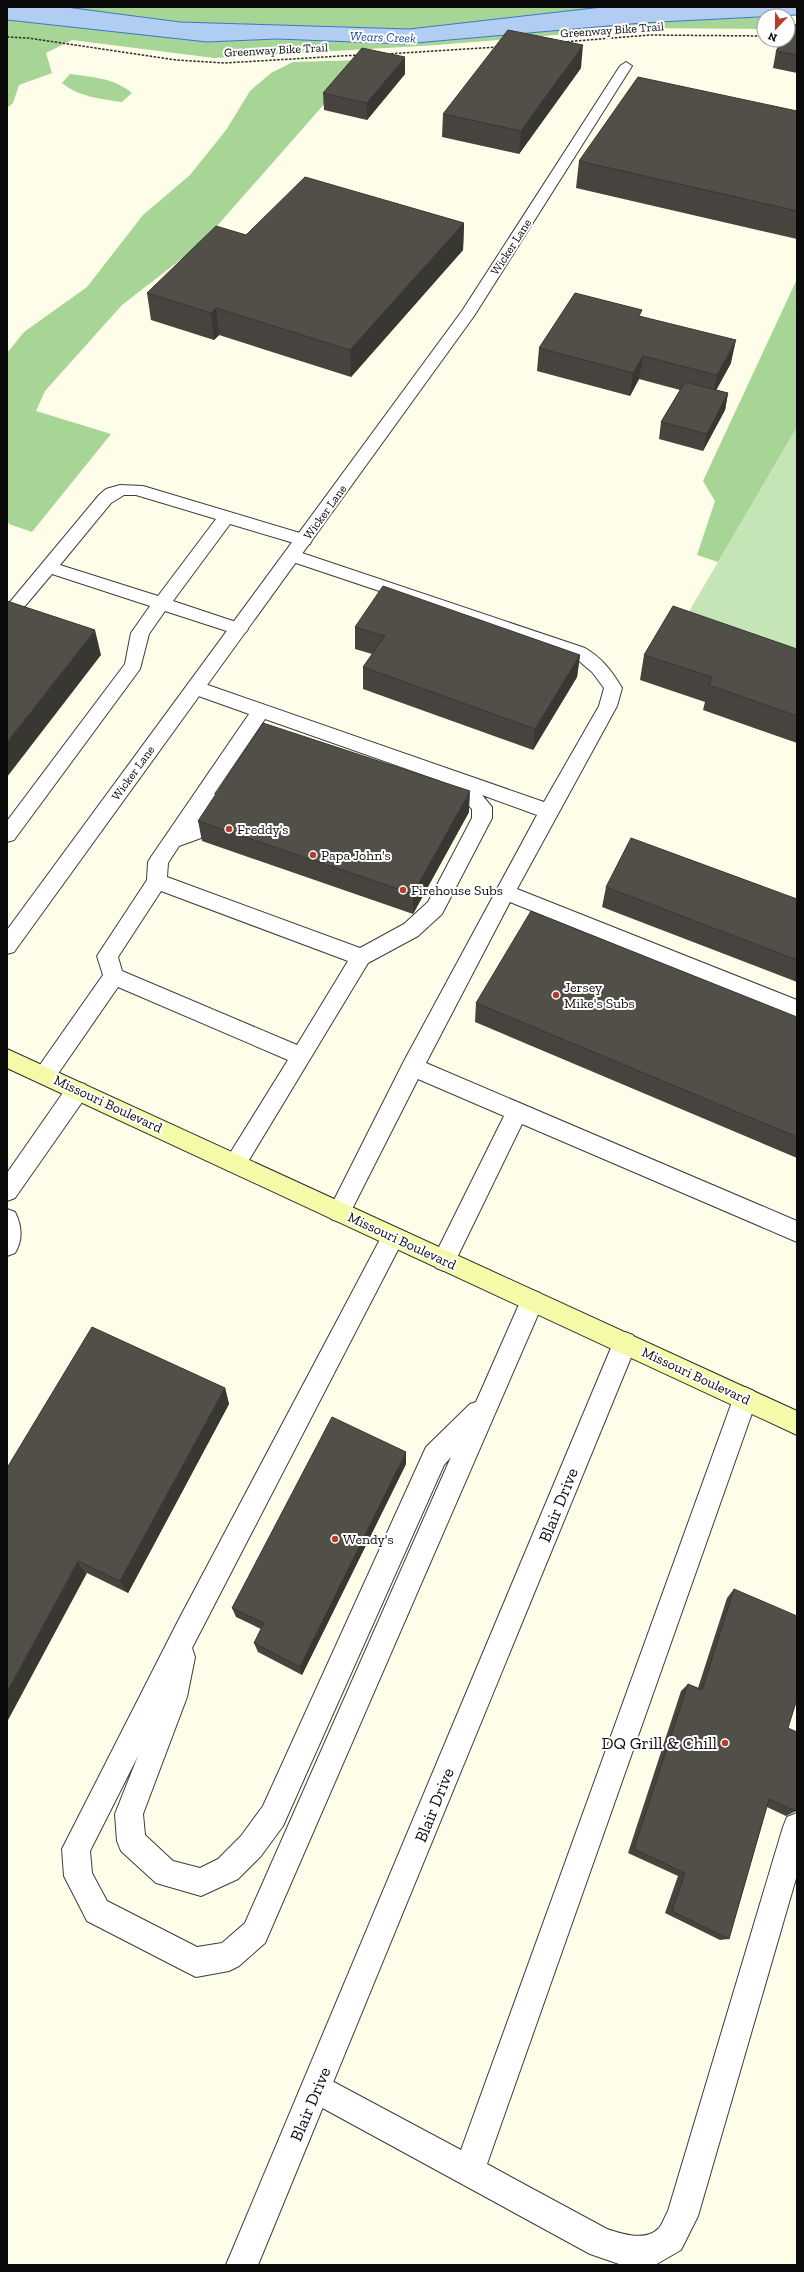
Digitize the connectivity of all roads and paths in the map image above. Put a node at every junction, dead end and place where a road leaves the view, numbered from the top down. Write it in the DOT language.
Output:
graph roads {
  1 [pos="756,36"];
  2 [pos="7,37"];
  3 [pos="558,42"];
  4 [pos="504,47"];
  5 [pos="381,54"];
  6 [pos="365,55"];
  7 [pos="626,66"];
  8 [pos="226,517"];
  9 [pos="304,540"];
  10 [pos="293,556"];
  11 [pos="48,567"];
  12 [pos="19,602"];
  13 [pos="162,603"];
  14 [pos="239,629"];
  15 [pos="196,688"];
  16 [pos="260,712"];
  17 [pos="548,811"];
  18 [pos="7,835"];
  19 [pos="172,842"];
  20 [pos="157,881"];
  21 [pos="505,892"];
  22 [pos="7,946"];
  23 [pos="361,957"];
  24 [pos="114,976"];
  25 [pos="797,1009"];
  26 [pos="302,1056"];
  27 [pos="7,1058"];
  28 [pos="412,1067"];
  29 [pos="45,1075"];
  30 [pos="77,1091"];
  31 [pos="517,1112"];
  32 [pos="235,1164"];
  33 [pos="7,1191"];
  34 [pos="339,1212"];
  35 [pos="7,1219"];
  36 [pos="797,1232"];
  37 [pos="393,1236"];
  38 [pos="7,1246"];
  39 [pos="444,1261"];
  40 [pos="532,1301"];
  41 [pos="625,1343"];
  42 [pos="745,1399"];
  43 [pos="486,1405"];
  44 [pos="797,1423"];
  45 [pos="187,1630"];
  46 [pos="797,1827"];
  47 [pos="318,2088"];
  48 [pos="469,2171"];
  49 [pos="242,2265"];
  1 -- 3 [label="path, Greenway Bike Trail"];
  2 -- 6 [label="path, Greenway Bike Trail"];
  4 -- 5 [label="path"];
  7 -- 9 [label="street, Wicker Lane"];
  8 -- 9 [label="street"];
  8 -- 11 [label="street"];
  8 -- 13 [label="street"];
  9 -- 10 [label="street, Wicker Lane"];
  10 -- 14 [label="street, Wicker Lane"];
  10 -- 17 [label="street"];
  11 -- 12 [label="street"];
  11 -- 13 [label="street"];
  13 -- 14 [label="street"];
  13 -- 18 [label="street"];
  14 -- 15 [label="street, Wicker Lane"];
  15 -- 16 [label="street"];
  15 -- 22 [label="street, Wicker Lane"];
  16 -- 17 [label="street"];
  16 -- 19 [label="street"];
  17 -- 21 [label="street"];
  19 -- 20 [label="street"];
  19 -- 23 [label="street"];
  20 -- 23 [label="street"];
  20 -- 24 [label="street"];
  21 -- 25 [label="street"];
  21 -- 28 [label="street"];
  23 -- 26 [label="street"];
  24 -- 26 [label="street"];
  24 -- 29 [label="street"];
  26 -- 32 [label="street"];
  27 -- 29 [label="main road, Missouri Boulevard"];
  28 -- 31 [label="street"];
  28 -- 34 [label="street"];
  29 -- 30 [label="main road, Missouri Boulevard"];
  30 -- 32 [label="main road, Missouri Boulevard"];
  30 -- 33 [label="street"];
  31 -- 36 [label="street"];
  31 -- 39 [label="street"];
  32 -- 34 [label="main road, Missouri Boulevard"];
  34 -- 37 [label="main road, Missouri Boulevard"];
  35 -- 38 [label="street"];
  37 -- 39 [label="main road, Missouri Boulevard"];
  37 -- 45 [label="street"];
  39 -- 40 [label="main road, Missouri Boulevard"];
  40 -- 41 [label="main road, Missouri Boulevard"];
  40 -- 43 [label="street"];
  41 -- 42 [label="main road, Missouri Boulevard"];
  41 -- 47 [label="street, Blair Drive"];
  42 -- 44 [label="main road, Missouri Boulevard"];
  42 -- 48 [label="street"];
  43 -- 45 [label="street"];
  43 -- 45 [label="street"];
  46 -- 48 [label="street"];
  47 -- 48 [label="street"];
  47 -- 49 [label="street, Blair Drive"];
}
